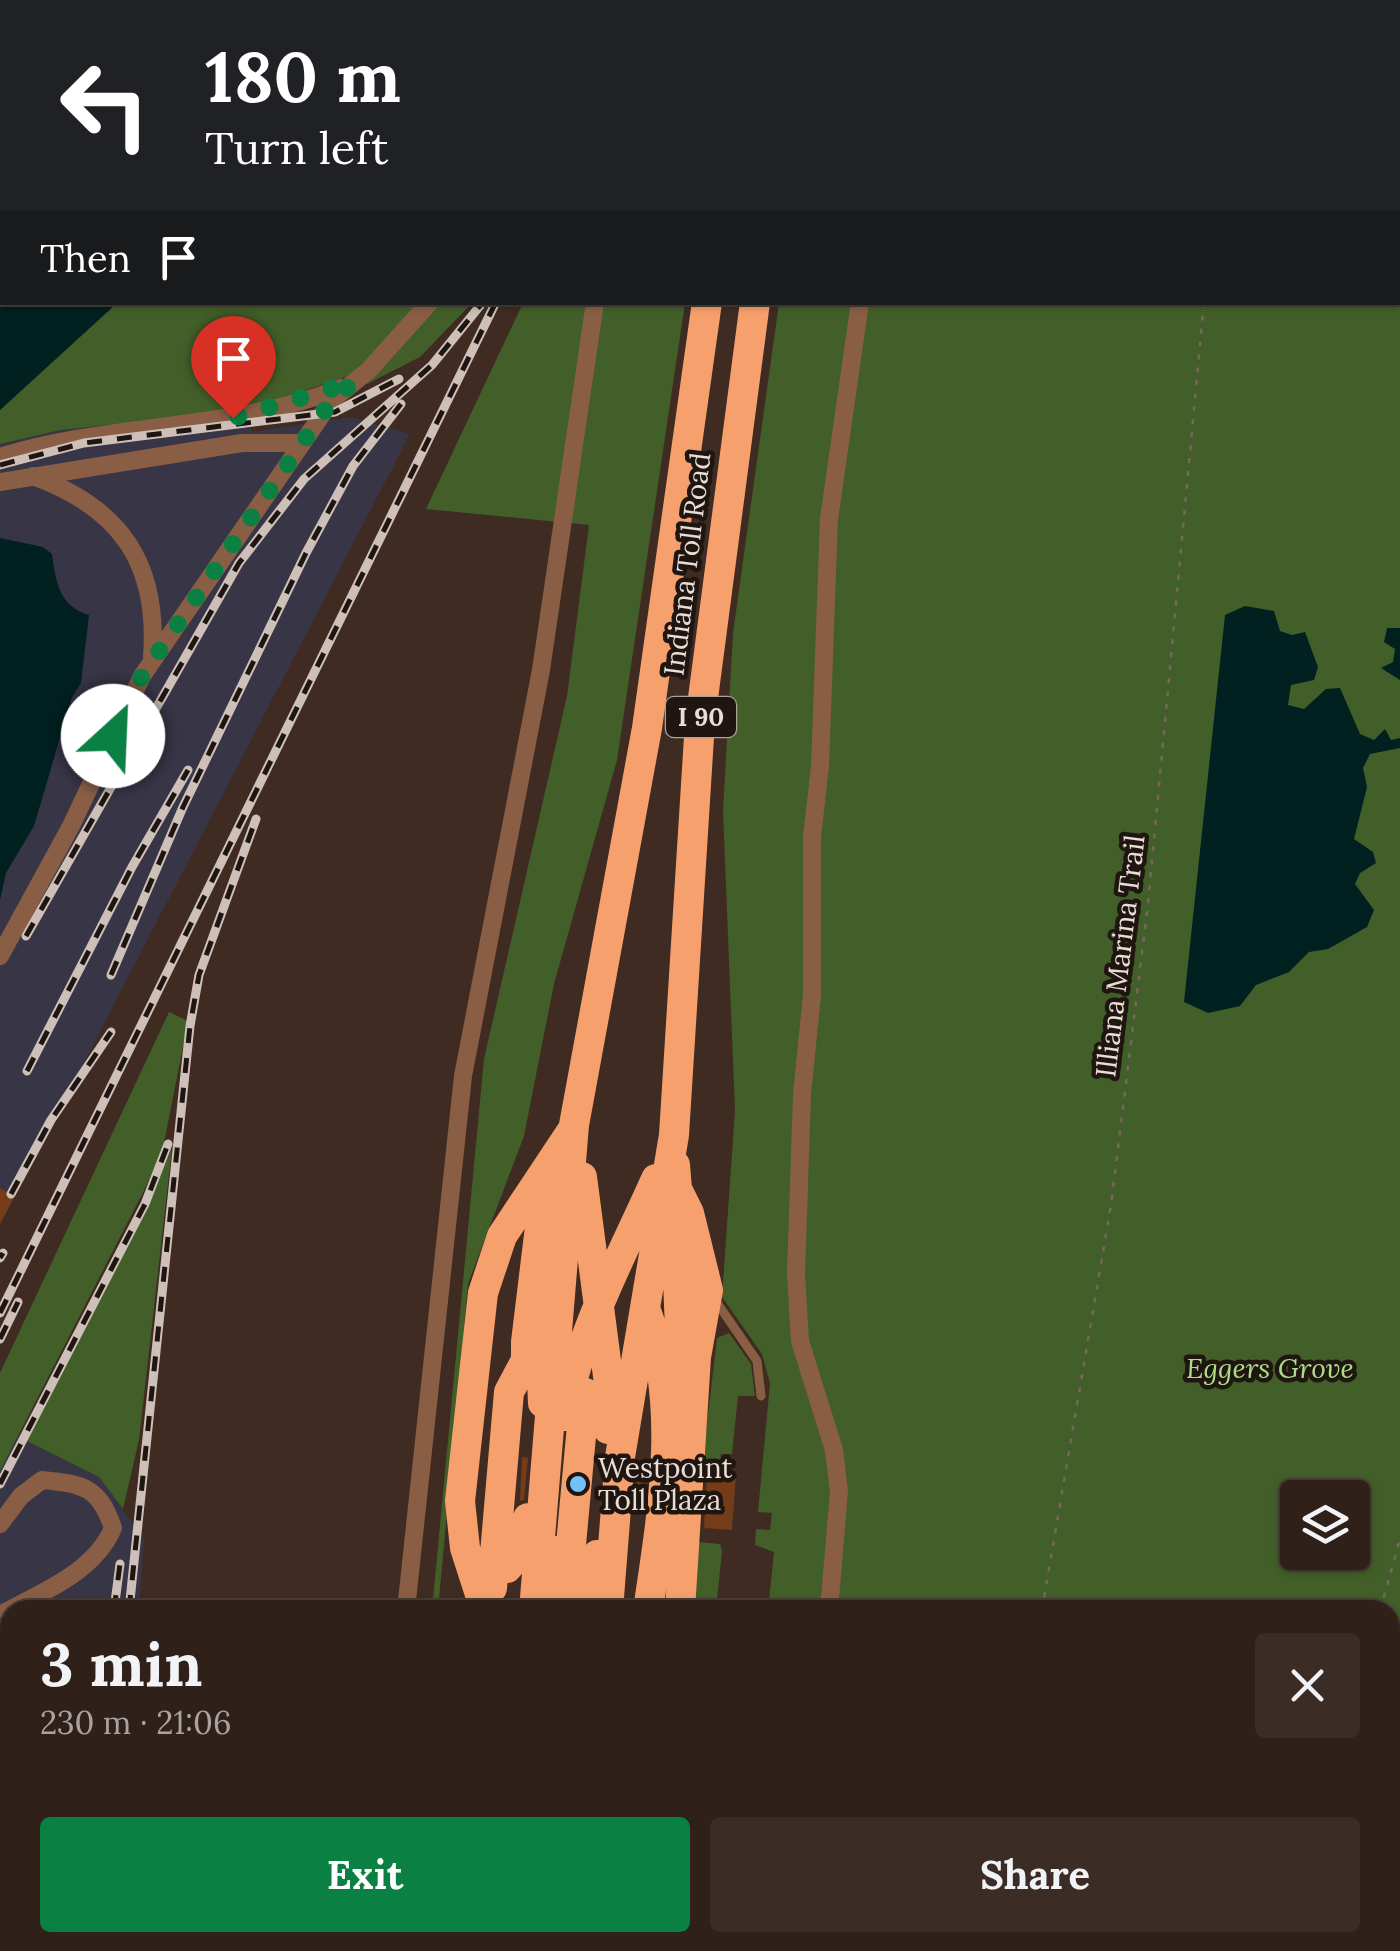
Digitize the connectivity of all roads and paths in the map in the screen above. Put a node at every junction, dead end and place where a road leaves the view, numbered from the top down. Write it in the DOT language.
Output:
graph roads {
  1 [pos="427,305"];
  2 [pos="595,305"];
  3 [pos="707,305"];
  4 [pos="755,305"];
  5 [pos="860,305"];
  6 [pos="1204,305"];
  7 [pos="354,382"];
  8 [pos="302,444"];
  9 [pos="0,457"];
  10 [pos="32,476"];
  11 [pos="0,482"];
  12 [pos="152,662"];
  13 [pos="0,956"];
  14 [pos="574,1125"];
  15 [pos="673,1143"];
  16 [pos="548,1166"];
  17 [pos="670,1206"];
  18 [pos="708,1290"];
  19 [pos="601,1307"];
  20 [pos="644,1314"];
  21 [pos="528,1350"];
  22 [pos="696,1357"];
  23 [pos="646,1374"];
  24 [pos="761,1396"];
  25 [pos="683,1399"];
  26 [pos="658,1438"];
  27 [pos="0,1524"];
  28 [pos="1400,1540"];
  29 [pos="26,1600"];
  30 [pos="407,1600"];
  31 [pos="487,1600"];
  32 [pos="491,1600"];
  33 [pos="493,1600"];
  34 [pos="535,1600"];
  35 [pos="567,1600"];
  36 [pos="579,1600"];
  37 [pos="609,1600"];
  38 [pos="620,1600"];
  39 [pos="634,1600"];
  40 [pos="649,1600"];
  41 [pos="667,1600"];
  42 [pos="681,1600"];
  43 [pos="830,1600"];
  44 [pos="1044,1600"];
  45 [pos="1383,1600"];
  1 -- 7 [label="street"];
  2 -- 30 [label="street"];
  3 -- 14 [label="highway, Indiana Toll Road / I 90"];
  4 -- 15 [label="highway, Indiana Toll Road / I 90"];
  5 -- 43 [label="street"];
  6 -- 44 [label="path, Illiana Marina Trail"];
  7 -- 8 [label="street"];
  7 -- 9 [label="street"];
  8 -- 10 [label="street"];
  8 -- 12 [label="street"];
  10 -- 11 [label="street"];
  10 -- 12 [label="street"];
  12 -- 13 [label="street"];
  14 -- 16 [label="highway"];
  14 -- 19 [label="highway, I 90"];
  14 -- 34 [label="highway, I 90"];
  15 -- 17 [label="highway, I 90"];
  15 -- 18 [label="highway"];
  15 -- 19 [label="highway, I 90"];
  16 -- 21 [label="highway"];
  16 -- 31 [label="highway"];
  17 -- 18 [label="lane"];
  17 -- 20 [label="highway, I 90"];
  17 -- 25 [label="highway"];
  18 -- 22 [label="highway"];
  18 -- 24 [label="lane"];
  19 -- 35 [label="highway, I 90"];
  19 -- 36 [label="highway, I 90"];
  20 -- 23 [label="highway"];
  20 -- 26 [label="highway"];
  20 -- 37 [label="highway, I 90"];
  21 -- 32 [label="highway"];
  21 -- 33 [label="highway"];
  22 -- 25 [label="highway"];
  22 -- 42 [label="highway"];
  23 -- 26 [label="highway"];
  23 -- 38 [label="highway"];
  25 -- 26 [label="highway"];
  25 -- 41 [label="highway"];
  26 -- 39 [label="highway"];
  26 -- 40 [label="highway"];
  27 -- 29 [label="street"];
  28 -- 45 [label="path"];
}
